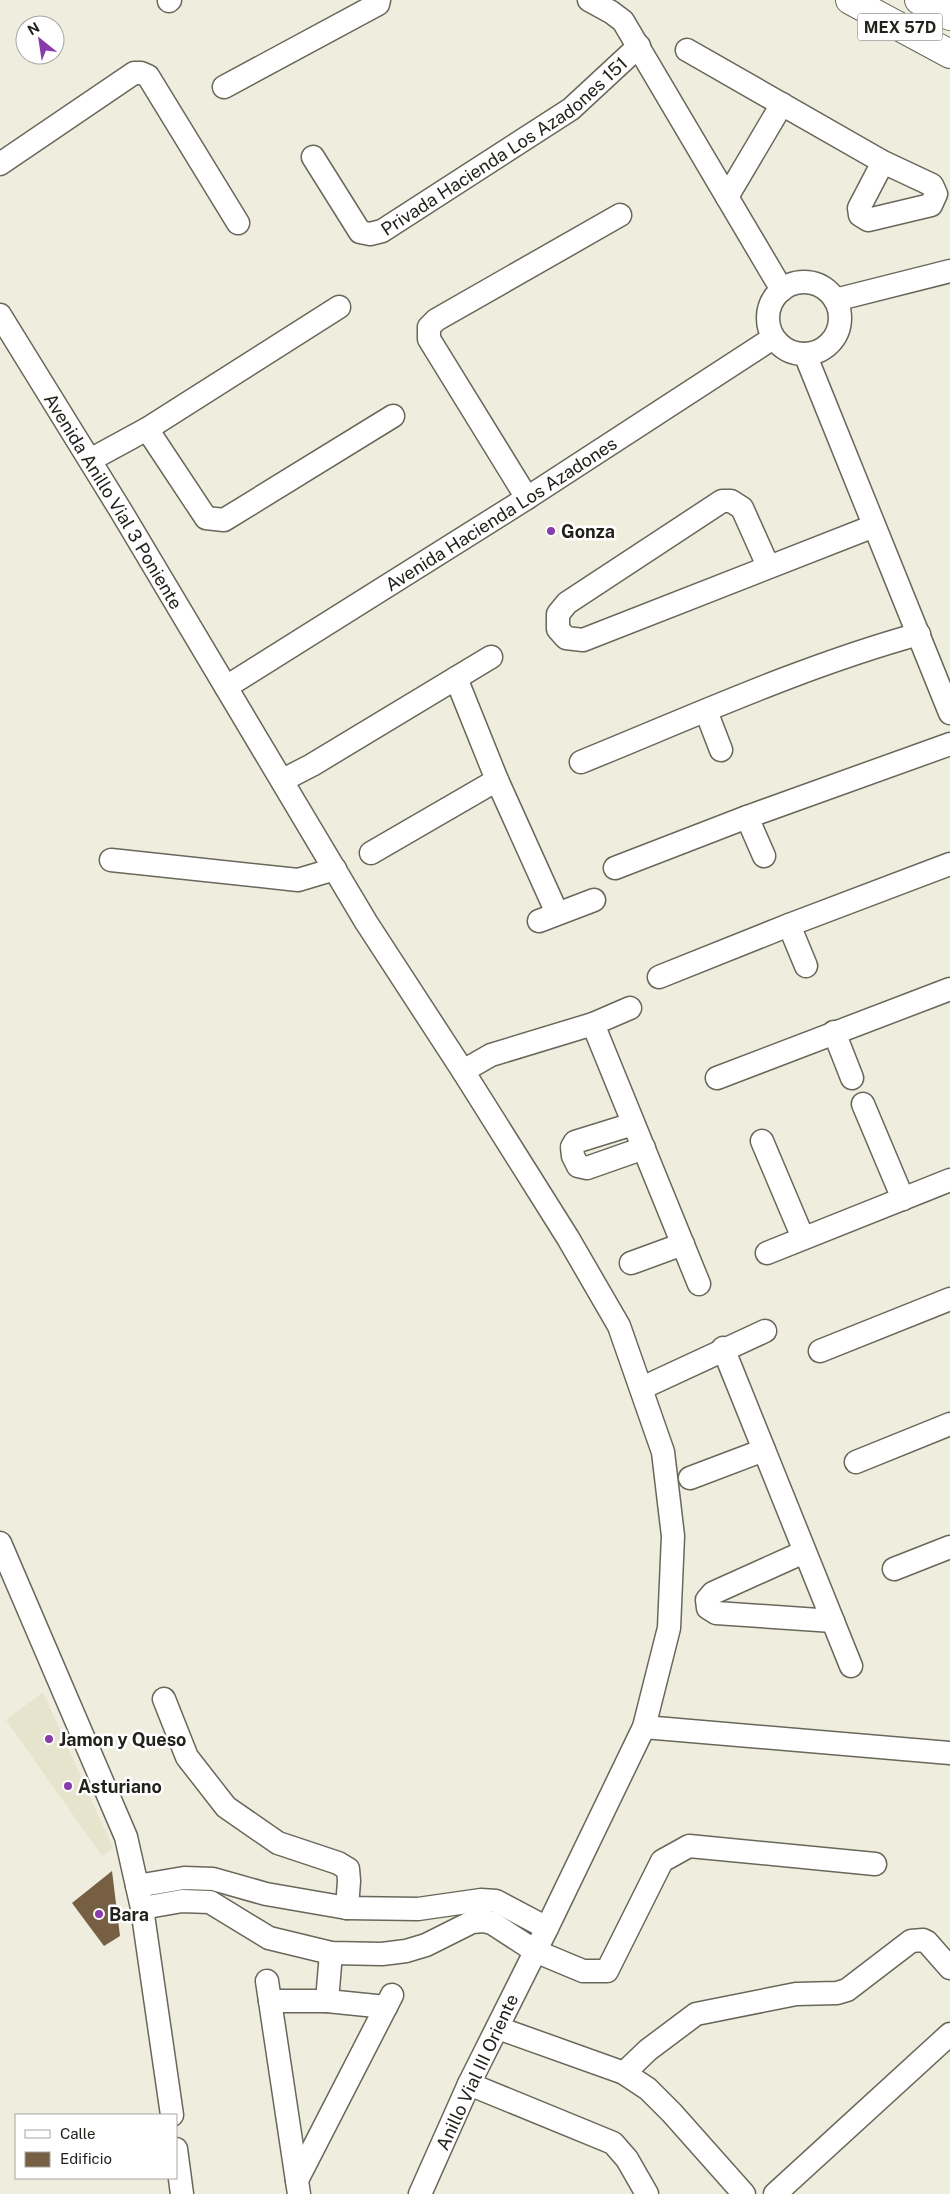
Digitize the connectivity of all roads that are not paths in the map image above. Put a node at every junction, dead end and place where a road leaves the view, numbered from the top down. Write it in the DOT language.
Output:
graph roads {
  1 [pos="379,0"];
  2 [pos="589,0"];
  3 [pos="850,0"];
  4 [pos="919,0"];
  5 [pos="950,16"];
  6 [pos="639,46"];
  7 [pos="687,50"];
  8 [pos="950,54"];
  9 [pos="224,87"];
  10 [pos="782,104"];
  11 [pos="313,157"];
  12 [pos="883,162"];
  13 [pos="0,164"];
  14 [pos="727,197"];
  15 [pos="620,215"];
  16 [pos="238,223"];
  17 [pos="950,271"];
  18 [pos="782,290"];
  19 [pos="835,300"];
  20 [pos="339,308"];
  21 [pos="0,315"];
  22 [pos="773,338"];
  23 [pos="805,354"];
  24 [pos="393,416"];
  25 [pos="147,429"];
  26 [pos="90,460"];
  27 [pos="527,498"];
  28 [pos="874,526"];
  29 [pos="768,566"];
  30 [pos="919,634"];
  31 [pos="491,658"];
  32 [pos="456,678"];
  33 [pos="226,687"];
  34 [pos="706,712"];
  35 [pos="950,712"];
  36 [pos="950,744"];
  37 [pos="721,750"];
  38 [pos="581,762"];
  39 [pos="283,780"];
  40 [pos="497,780"];
  41 [pos="747,816"];
  42 [pos="371,853"];
  43 [pos="764,856"];
  44 [pos="111,860"];
  45 [pos="950,864"];
  46 [pos="615,868"];
  47 [pos="335,869"];
  48 [pos="594,900"];
  49 [pos="789,925"];
  50 [pos="806,966"];
  51 [pos="659,977"];
  52 [pos="950,989"];
  53 [pos="630,1008"];
  54 [pos="593,1024"];
  55 [pos="834,1032"];
  56 [pos="463,1070"];
  57 [pos="717,1078"];
  58 [pos="852,1078"];
  59 [pos="863,1104"];
  60 [pos="632,1124"];
  61 [pos="762,1142"];
  62 [pos="644,1148"];
  63 [pos="950,1180"];
  64 [pos="903,1198"];
  65 [pos="803,1238"];
  66 [pos="684,1244"];
  67 [pos="767,1253"];
  68 [pos="631,1264"];
  69 [pos="699,1284"];
  70 [pos="950,1299"];
  71 [pos="765,1331"];
  72 [pos="723,1348"];
  73 [pos="820,1351"];
  74 [pos="642,1388"];
  75 [pos="950,1424"];
  76 [pos="764,1450"];
  77 [pos="856,1462"];
  78 [pos="690,1478"];
  79 [pos="0,1543"];
  80 [pos="950,1547"];
  81 [pos="804,1552"];
  82 [pos="894,1569"];
  83 [pos="833,1621"];
  84 [pos="851,1666"];
  85 [pos="164,1699"];
  86 [pos="644,1727"];
  87 [pos="950,1753"];
  88 [pos="875,1864"];
  89 [pos="137,1886"];
  90 [pos="266,1894"];
  91 [pos="142,1908"];
  92 [pos="347,1908"];
  93 [pos="418,1909"];
  94 [pos="253,1927"];
  95 [pos="547,1928"];
  96 [pos="426,1945"];
  97 [pos="535,1951"];
  98 [pos="332,1953"];
  99 [pos="950,1968"];
  100 [pos="327,2001"];
  101 [pos="498,2028"];
  102 [pos="950,2034"];
  103 [pos="624,2073"];
  104 [pos="469,2084"];
  105 [pos="172,2114"];
  106 [pos="178,2164"];
  107 [pos="298,2187"];
  108 [pos="182,2194"];
  109 [pos="420,2194"];
  110 [pos="646,2194"];
  111 [pos="744,2194"];
  112 [pos="775,2194"];
  1 -- 9 [label="street"];
  2 -- 6 [label="street"];
  3 -- 8 [label="highway, MEX 57D"];
  4 -- 5 [label="highway, MEX 57D"];
  6 -- 11 [label="street, Privada Hacienda Los Azadones 151"];
  6 -- 14 [label="street"];
  7 -- 10 [label="street"];
  10 -- 12 [label="street"];
  10 -- 14 [label="street"];
  13 -- 16 [label="street"];
  14 -- 18 [label="street"];
  15 -- 27 [label="street"];
  17 -- 19 [label="street"];
  18 -- 19 [label="street"];
  18 -- 22 [label="street"];
  19 -- 23 [label="street"];
  20 -- 25 [label="street"];
  21 -- 26 [label="street, Avenida Anillo Vial 3 Poniente"];
  22 -- 23 [label="street"];
  22 -- 27 [label="street, Avenida Hacienda Los Azadones"];
  23 -- 28 [label="street"];
  24 -- 25 [label="street"];
  25 -- 26 [label="street"];
  26 -- 33 [label="street, Avenida Anillo Vial 3 Poniente"];
  27 -- 33 [label="street, Avenida Hacienda Los Azadones"];
  28 -- 29 [label="street"];
  28 -- 30 [label="street"];
  29 -- 29 [label="street"];
  30 -- 34 [label="street"];
  30 -- 35 [label="street"];
  31 -- 32 [label="street"];
  32 -- 39 [label="street"];
  32 -- 40 [label="street"];
  33 -- 39 [label="street, Avenida Anillo Vial 3 Poniente"];
  34 -- 37 [label="street"];
  34 -- 38 [label="street"];
  36 -- 41 [label="street"];
  39 -- 47 [label="street, Avenida Anillo Vial 3 Poniente"];
  40 -- 42 [label="street"];
  40 -- 48 [label="street"];
  41 -- 43 [label="street"];
  41 -- 46 [label="street"];
  44 -- 47 [label="street"];
  45 -- 49 [label="street"];
  47 -- 56 [label="street, Avenida Anillo Vial 3 Poniente"];
  49 -- 50 [label="street"];
  49 -- 51 [label="street"];
  52 -- 55 [label="street"];
  53 -- 54 [label="street"];
  54 -- 56 [label="street"];
  54 -- 60 [label="street"];
  55 -- 57 [label="street"];
  55 -- 58 [label="street"];
  56 -- 74 [label="street, Avenida Anillo Vial 3 Poniente"];
  59 -- 64 [label="street"];
  60 -- 62 [label="street"];
  60 -- 62 [label="street"];
  61 -- 65 [label="street"];
  62 -- 66 [label="street"];
  63 -- 64 [label="street"];
  64 -- 65 [label="street"];
  65 -- 67 [label="street"];
  66 -- 68 [label="street"];
  66 -- 69 [label="street"];
  70 -- 73 [label="street"];
  71 -- 72 [label="street"];
  72 -- 74 [label="street"];
  72 -- 76 [label="street"];
  74 -- 86 [label="street, Anillo Vial III Oriente"];
  75 -- 77 [label="street"];
  76 -- 78 [label="street"];
  76 -- 81 [label="street"];
  79 -- 89 [label="street"];
  80 -- 82 [label="street"];
  81 -- 83 [label="street"];
  81 -- 83 [label="street"];
  83 -- 84 [label="street"];
  85 -- 92 [label="street"];
  86 -- 87 [label="street"];
  86 -- 95 [label="street, Anillo Vial III Oriente"];
  88 -- 97 [label="street"];
  89 -- 90 [label="street"];
  89 -- 91 [label="street"];
  90 -- 92 [label="street"];
  90 -- 94 [label="street"];
  91 -- 94 [label="street"];
  91 -- 105 [label="street"];
  92 -- 93 [label="street"];
  93 -- 95 [label="street"];
  93 -- 96 [label="street"];
  94 -- 98 [label="street"];
  95 -- 97 [label="street, Anillo Vial III Oriente"];
  96 -- 97 [label="street"];
  96 -- 98 [label="street"];
  97 -- 101 [label="street, Anillo Vial III Oriente"];
  98 -- 100 [label="street"];
  99 -- 103 [label="street"];
  100 -- 107 [label="street"];
  100 -- 107 [label="street"];
  101 -- 103 [label="street"];
  101 -- 104 [label="street, Anillo Vial III Oriente"];
  102 -- 112 [label="street"];
  103 -- 111 [label="street"];
  104 -- 109 [label="street, Anillo Vial III Oriente"];
  104 -- 110 [label="street"];
  106 -- 108 [label="street"];
}
